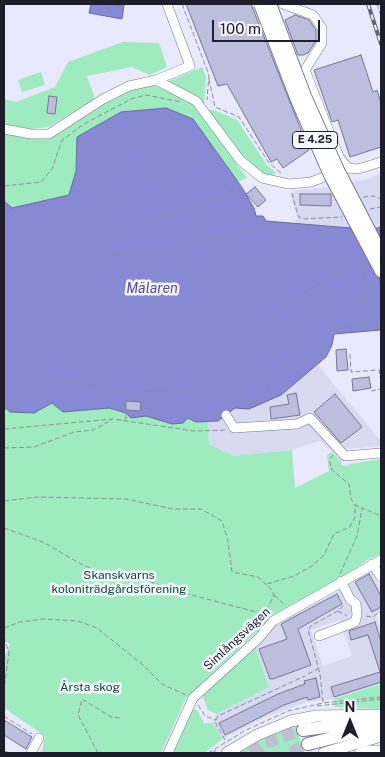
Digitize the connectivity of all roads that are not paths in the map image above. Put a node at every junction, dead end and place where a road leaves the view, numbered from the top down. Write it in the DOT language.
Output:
graph roads {
  1 [pos="167,4"];
  2 [pos="260,4"];
  3 [pos="270,4"];
  4 [pos="283,4"];
  5 [pos="156,80"];
  6 [pos="4,129"];
  7 [pos="381,162"];
  8 [pos="348,168"];
  9 [pos="381,252"];
  10 [pos="381,260"];
  11 [pos="381,271"];
  12 [pos="226,414"];
  13 [pos="381,453"];
  14 [pos="381,560"];
  15 [pos="372,564"];
  16 [pos="381,577"];
  17 [pos="338,583"];
  18 [pos="319,636"];
  19 [pos="381,715"];
  20 [pos="381,719"];
  21 [pos="381,729"];
  22 [pos="302,730"];
  23 [pos="381,736"];
  24 [pos="39,738"];
  25 [pos="308,744"];
  26 [pos="227,748"];
  27 [pos="381,750"];
  28 [pos="31,753"];
  29 [pos="168,753"];
  30 [pos="324,753"];
  31 [pos="359,753"];
  1 -- 5 [label="street"];
  2 -- 11 [label="highway, E 4.25, bridge"];
  3 -- 9 [label="highway, E 4.25, bridge"];
  4 -- 8 [label="street"];
  5 -- 6 [label="street"];
  5 -- 8 [label="street"];
  7 -- 8 [label="street"];
  10 -- 11 [label="street"];
  12 -- 13 [label="street"];
  14 -- 15 [label="street, Simlångsvägen"];
  15 -- 16 [label="street"];
  15 -- 17 [label="street, Simlångsvägen"];
  17 -- 18 [label="street"];
  17 -- 29 [label="street, Simlångsvägen"];
  19 -- 26 [label="main road"];
  20 -- 22 [label="highway"];
  21 -- 25 [label="highway"];
  23 -- 30 [label="main road"];
  24 -- 28 [label="street"];
  27 -- 31 [label="street"];
}
